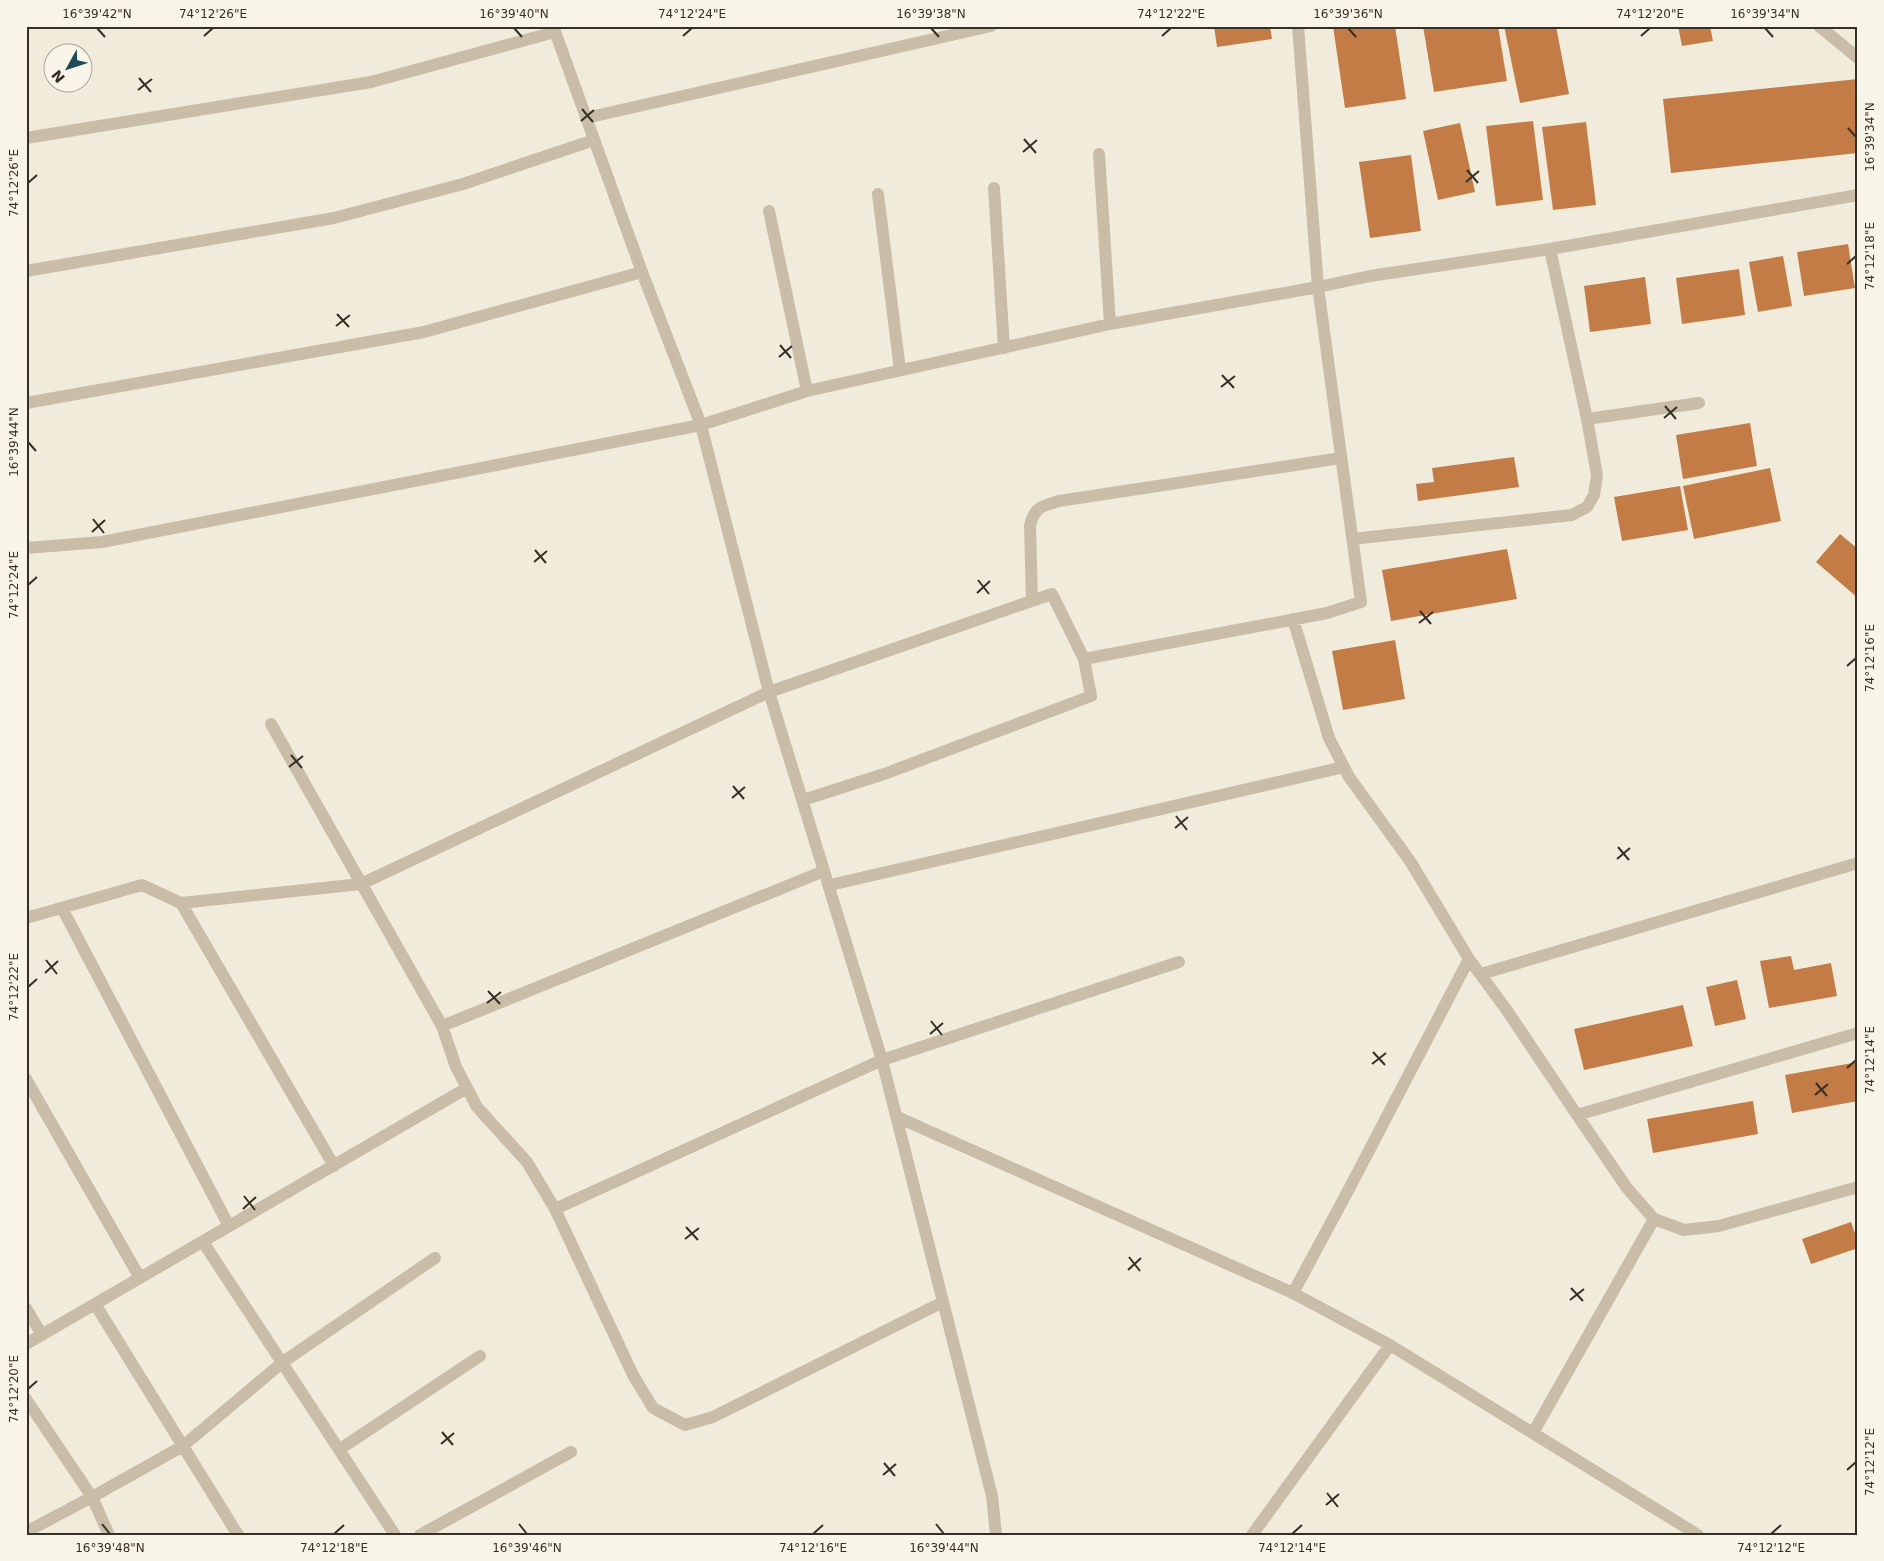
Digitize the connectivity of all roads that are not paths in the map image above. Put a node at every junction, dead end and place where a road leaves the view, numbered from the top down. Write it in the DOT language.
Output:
graph roads {
  1 [pos="991,26"];
  2 [pos="1298,26"];
  3 [pos="1819,26"];
  4 [pos="554,29"];
  5 [pos="1858,58"];
  6 [pos="586,118"];
  7 [pos="26,138"];
  8 [pos="594,140"];
  9 [pos="1099,154"];
  10 [pos="994,188"];
  11 [pos="878,194"];
  12 [pos="1858,195"];
  13 [pos="769,211"];
  14 [pos="1550,249"];
  15 [pos="26,271"];
  16 [pos="642,272"];
  17 [pos="1318,287"];
  18 [pos="1110,324"];
  19 [pos="1004,348"];
  20 [pos="900,370"];
  21 [pos="807,391"];
  22 [pos="26,403"];
  23 [pos="1699,403"];
  24 [pos="1587,419"];
  25 [pos="701,425"];
  26 [pos="1342,458"];
  27 [pos="1352,539"];
  28 [pos="26,548"];
  29 [pos="1032,601"];
  30 [pos="1294,619"];
  31 [pos="1084,659"];
  32 [pos="769,692"];
  33 [pos="271,724"];
  34 [pos="1344,767"];
  35 [pos="803,800"];
  36 [pos="1858,863"];
  37 [pos="824,871"];
  38 [pos="361,884"];
  39 [pos="830,885"];
  40 [pos="181,903"];
  41 [pos="62,908"];
  42 [pos="26,918"];
  43 [pos="1469,959"];
  44 [pos="1179,962"];
  45 [pos="1481,974"];
  46 [pos="442,1026"];
  47 [pos="1858,1033"];
  48 [pos="882,1060"];
  49 [pos="26,1079"];
  50 [pos="467,1088"];
  51 [pos="1577,1115"];
  52 [pos="897,1117"];
  53 [pos="334,1166"];
  54 [pos="1858,1187"];
  55 [pos="555,1209"];
  56 [pos="1654,1219"];
  57 [pos="229,1226"];
  58 [pos="203,1242"];
  59 [pos="435,1258"];
  60 [pos="140,1278"];
  61 [pos="1293,1293"];
  62 [pos="944,1302"];
  63 [pos="95,1304"];
  64 [pos="26,1308"];
  65 [pos="42,1335"];
  66 [pos="26,1344"];
  67 [pos="1390,1345"];
  68 [pos="480,1356"];
  69 [pos="283,1362"];
  70 [pos="26,1399"];
  71 [pos="1533,1433"];
  72 [pos="183,1446"];
  73 [pos="340,1449"];
  74 [pos="571,1452"];
  75 [pos="92,1498"];
  76 [pos="26,1532"];
  77 [pos="109,1535"];
  78 [pos="238,1535"];
  79 [pos="396,1535"];
  80 [pos="420,1535"];
  81 [pos="996,1535"];
  82 [pos="1252,1535"];
  83 [pos="1698,1535"];
  1 -- 6 [label="street"];
  2 -- 17 [label="street"];
  3 -- 5 [label="street"];
  4 -- 6 [label="street"];
  4 -- 7 [label="street"];
  6 -- 8 [label="street"];
  8 -- 15 [label="street"];
  8 -- 16 [label="street"];
  9 -- 18 [label="street"];
  10 -- 19 [label="street"];
  11 -- 20 [label="street"];
  12 -- 14 [label="street"];
  13 -- 21 [label="street"];
  14 -- 17 [label="street"];
  14 -- 24 [label="street"];
  16 -- 22 [label="street"];
  16 -- 25 [label="street"];
  17 -- 18 [label="street"];
  17 -- 26 [label="street"];
  18 -- 19 [label="street"];
  19 -- 20 [label="street"];
  20 -- 21 [label="street"];
  21 -- 25 [label="street"];
  23 -- 24 [label="street"];
  24 -- 27 [label="street"];
  25 -- 28 [label="street"];
  25 -- 32 [label="street"];
  26 -- 27 [label="street"];
  26 -- 29 [label="street"];
  27 -- 30 [label="street"];
  29 -- 31 [label="street"];
  29 -- 32 [label="street"];
  30 -- 31 [label="street"];
  30 -- 34 [label="street"];
  31 -- 35 [label="street"];
  32 -- 35 [label="street"];
  32 -- 38 [label="street"];
  33 -- 38 [label="street"];
  34 -- 39 [label="street"];
  34 -- 43 [label="street"];
  35 -- 37 [label="street"];
  36 -- 45 [label="street"];
  37 -- 39 [label="street"];
  37 -- 46 [label="street"];
  38 -- 40 [label="street"];
  38 -- 46 [label="street"];
  39 -- 48 [label="street"];
  40 -- 41 [label="street"];
  40 -- 53 [label="street"];
  41 -- 42 [label="street"];
  41 -- 57 [label="street"];
  43 -- 45 [label="street"];
  43 -- 61 [label="street"];
  44 -- 48 [label="street"];
  45 -- 51 [label="street"];
  46 -- 50 [label="street"];
  47 -- 51 [label="street"];
  48 -- 52 [label="street"];
  48 -- 55 [label="street"];
  49 -- 60 [label="street"];
  50 -- 53 [label="street"];
  50 -- 55 [label="street"];
  51 -- 56 [label="street"];
  52 -- 61 [label="street"];
  52 -- 62 [label="street"];
  53 -- 57 [label="street"];
  54 -- 56 [label="street"];
  55 -- 62 [label="street"];
  56 -- 71 [label="street"];
  57 -- 58 [label="street"];
  58 -- 60 [label="street"];
  58 -- 69 [label="street"];
  59 -- 69 [label="street"];
  60 -- 63 [label="street"];
  61 -- 67 [label="street"];
  62 -- 81 [label="street"];
  63 -- 65 [label="street"];
  63 -- 72 [label="street"];
  64 -- 65 [label="street"];
  65 -- 66 [label="street"];
  67 -- 71 [label="street"];
  67 -- 82 [label="street"];
  68 -- 73 [label="street"];
  69 -- 72 [label="street"];
  69 -- 73 [label="street"];
  70 -- 75 [label="street"];
  71 -- 83 [label="street"];
  72 -- 75 [label="street"];
  72 -- 78 [label="street"];
  73 -- 79 [label="street"];
  74 -- 80 [label="street"];
  75 -- 76 [label="street"];
  75 -- 77 [label="street"];
}
